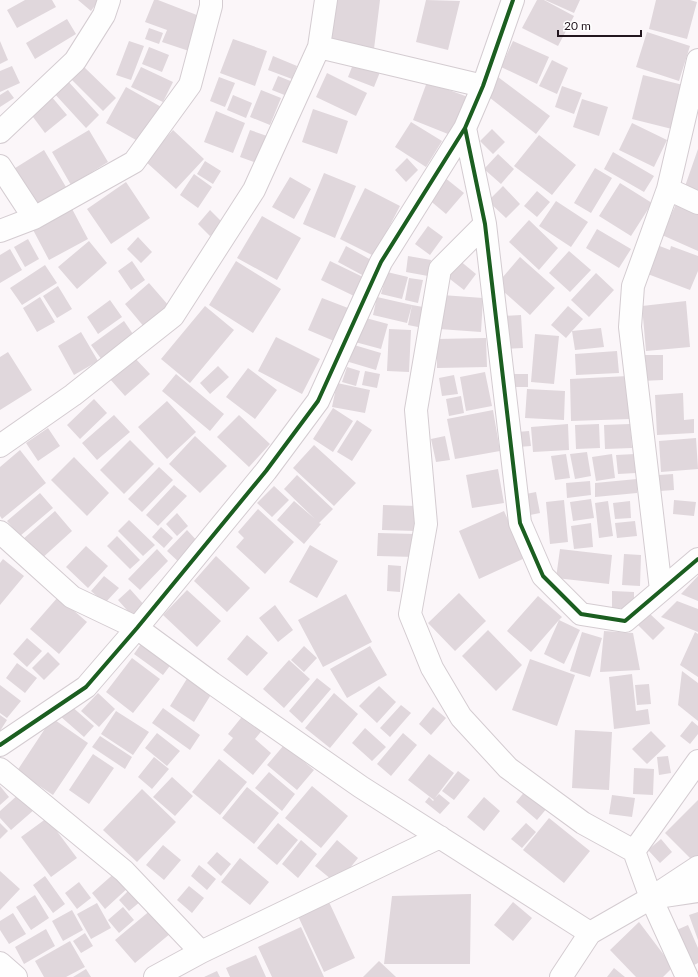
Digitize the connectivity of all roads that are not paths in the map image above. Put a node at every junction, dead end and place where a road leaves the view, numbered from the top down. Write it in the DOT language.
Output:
graph roads {
  1 [pos="108,0"];
  2 [pos="211,0"];
  3 [pos="326,0"];
  4 [pos="512,0"];
  5 [pos="319,48"];
  6 [pos="698,60"];
  7 [pos="484,86"];
  8 [pos="466,128"];
  9 [pos="0,132"];
  10 [pos="0,166"];
  11 [pos="668,189"];
  12 [pos="698,203"];
  13 [pos="34,218"];
  14 [pos="485,224"];
  15 [pos="0,231"];
  16 [pos="0,446"];
  17 [pos="0,532"];
  18 [pos="698,559"];
  19 [pos="661,590"];
  20 [pos="137,628"];
  21 [pos="0,745"];
  22 [pos="698,760"];
  23 [pos="0,770"];
  24 [pos="440,837"];
  25 [pos="634,851"];
  26 [pos="698,867"];
  27 [pos="698,891"];
  28 [pos="650,898"];
  29 [pos="590,933"];
  30 [pos="201,952"];
  31 [pos="0,964"];
  32 [pos="16,977"];
  33 [pos="155,977"];
  34 [pos="561,977"];
  35 [pos="687,977"];
  1 -- 9 [label="street"];
  2 -- 13 [label="street"];
  3 -- 5 [label="street"];
  4 -- 7 [label="street"];
  5 -- 7 [label="street"];
  5 -- 16 [label="street"];
  6 -- 11 [label="street"];
  7 -- 8 [label="street"];
  8 -- 14 [label="street"];
  8 -- 20 [label="street"];
  10 -- 13 [label="street"];
  11 -- 12 [label="street"];
  11 -- 19 [label="street"];
  13 -- 15 [label="street"];
  14 -- 19 [label="street"];
  14 -- 25 [label="street"];
  17 -- 20 [label="street"];
  18 -- 19 [label="street"];
  20 -- 21 [label="street"];
  20 -- 24 [label="street"];
  22 -- 25 [label="street"];
  23 -- 30 [label="street"];
  24 -- 29 [label="street"];
  24 -- 30 [label="street"];
  25 -- 28 [label="street"];
  26 -- 28 [label="street"];
  27 -- 28 [label="street"];
  28 -- 29 [label="street"];
  28 -- 35 [label="street"];
  29 -- 34 [label="street"];
  30 -- 33 [label="street"];
  31 -- 32 [label="street"];
}
